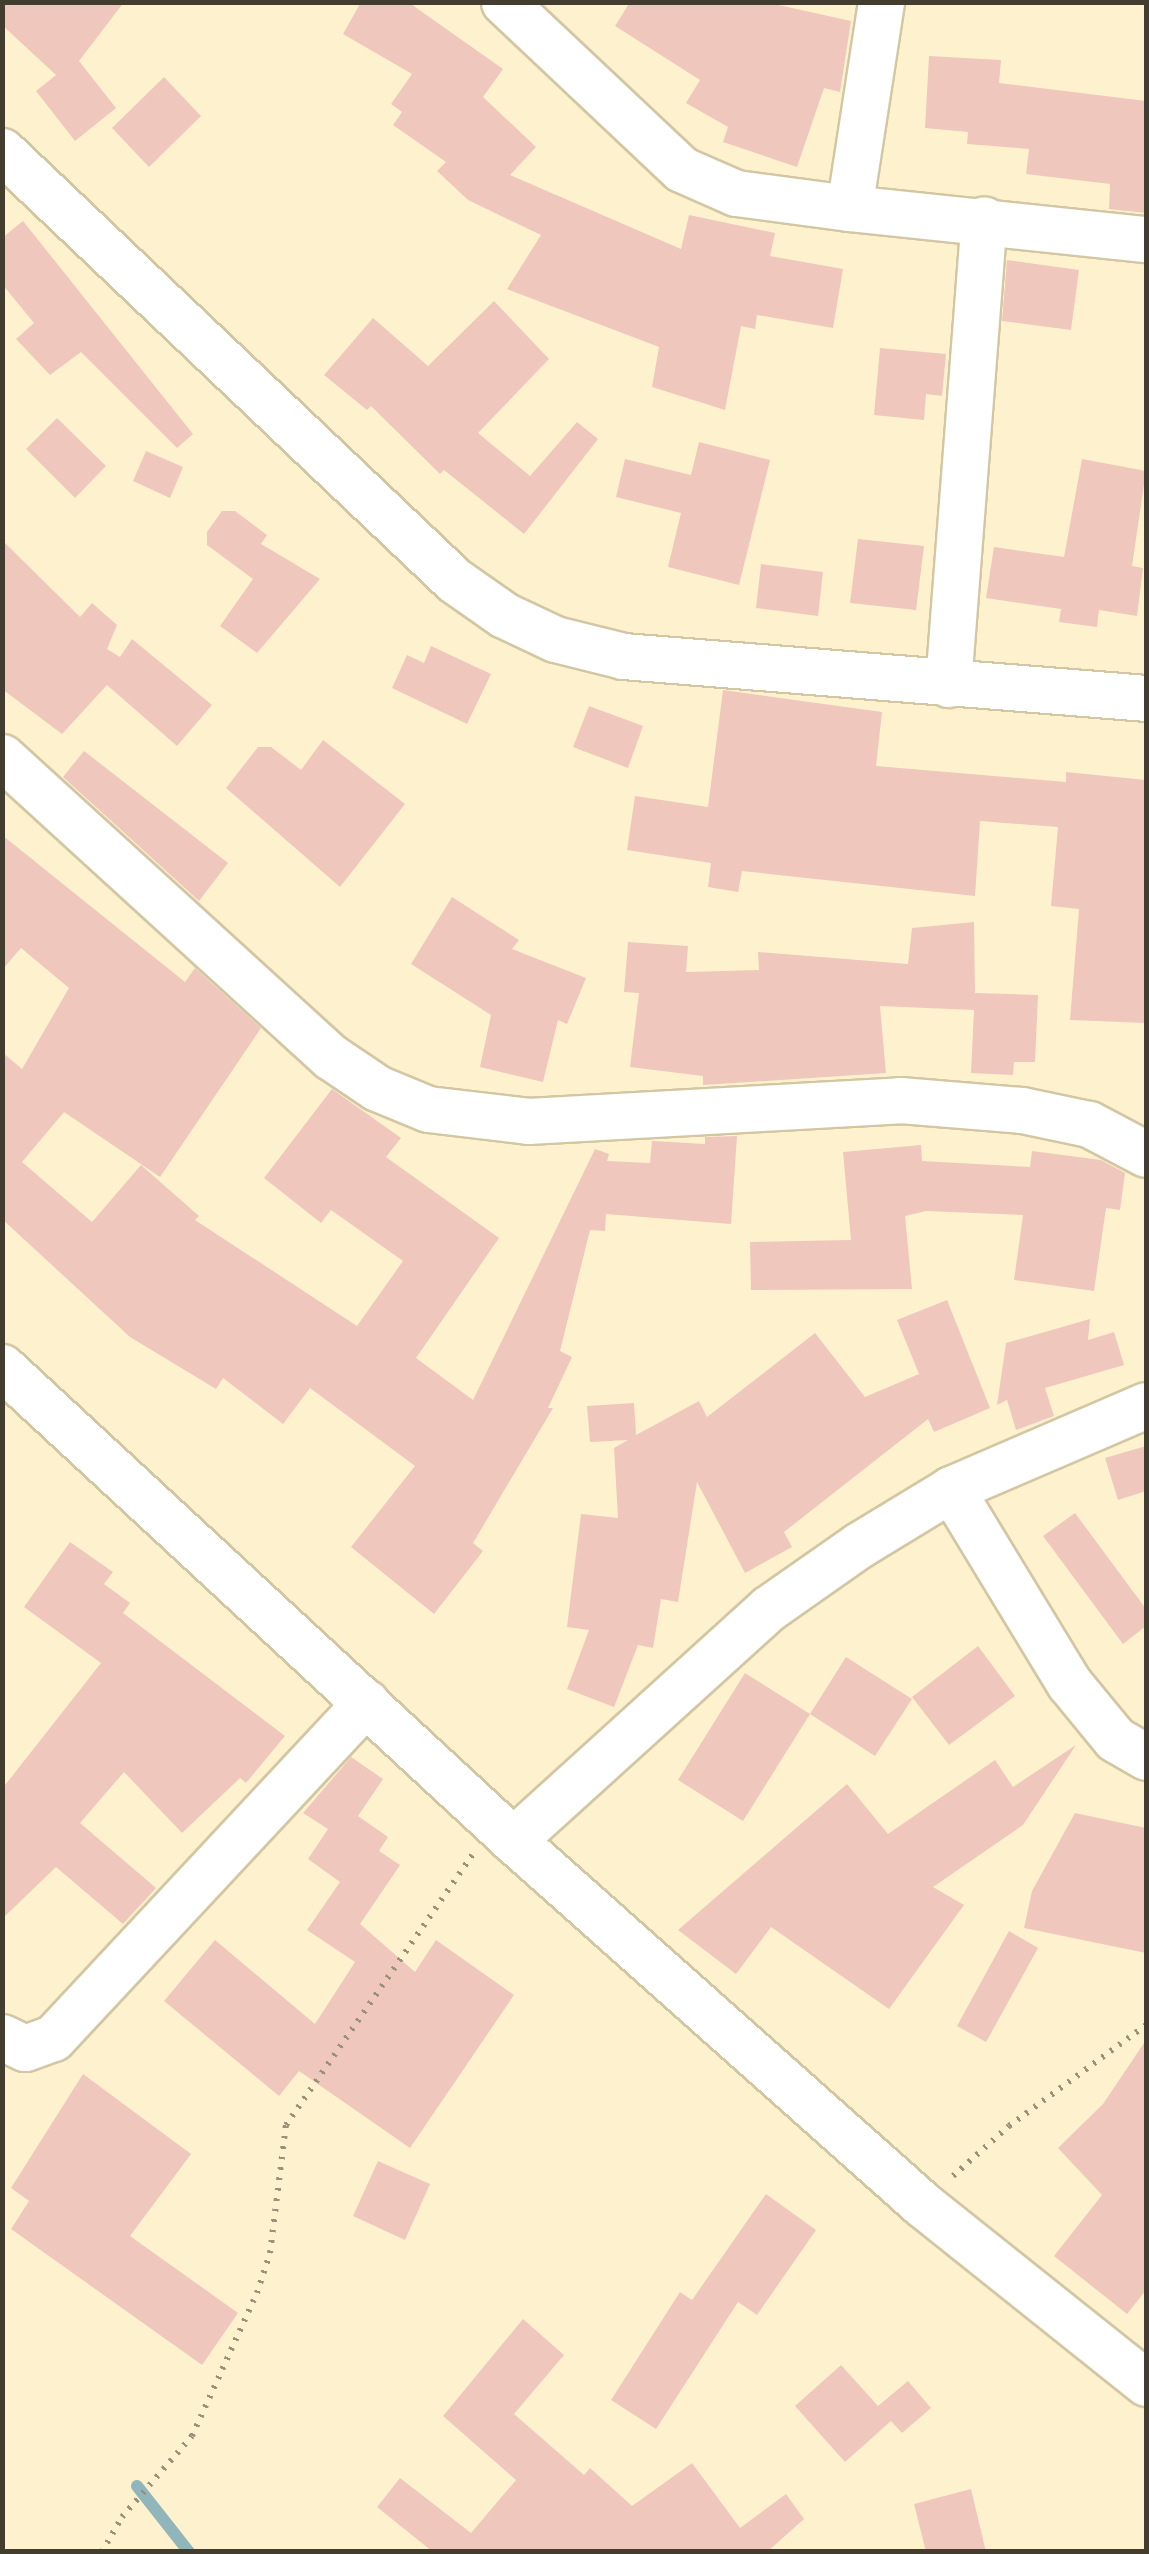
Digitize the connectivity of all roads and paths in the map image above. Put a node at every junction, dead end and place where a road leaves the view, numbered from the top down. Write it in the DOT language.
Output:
graph roads {
  1 [pos="504,2"];
  2 [pos="881,2"];
  3 [pos="2,151"];
  4 [pos="849,208"];
  5 [pos="984,219"];
  6 [pos="1146,240"];
  7 [pos="948,684"];
  8 [pos="1146,698"];
  9 [pos="2,757"];
  10 [pos="1146,1154"];
  11 [pos="2,1368"];
  12 [pos="1146,1405"];
  13 [pos="951,1489"];
  14 [pos="366,1702"];
  15 [pos="1146,1756"];
  16 [pos="504,1833"];
  17 [pos="1146,2025"];
  18 [pos="2,2037"];
  19 [pos="922,2204"];
  20 [pos="1146,2382"];
  21 [pos="102,2552"];
  1 -- 4 [label="street"];
  2 -- 4 [label="street"];
  3 -- 7 [label="street"];
  4 -- 5 [label="street"];
  5 -- 6 [label="street"];
  5 -- 7 [label="street"];
  7 -- 8 [label="street"];
  9 -- 10 [label="street"];
  11 -- 14 [label="street"];
  12 -- 13 [label="street"];
  13 -- 15 [label="street"];
  13 -- 16 [label="street"];
  14 -- 16 [label="street"];
  14 -- 18 [label="street"];
  16 -- 19 [label="street"];
  16 -- 21 [label="path"];
  17 -- 19 [label="path"];
  19 -- 20 [label="street"];
}
